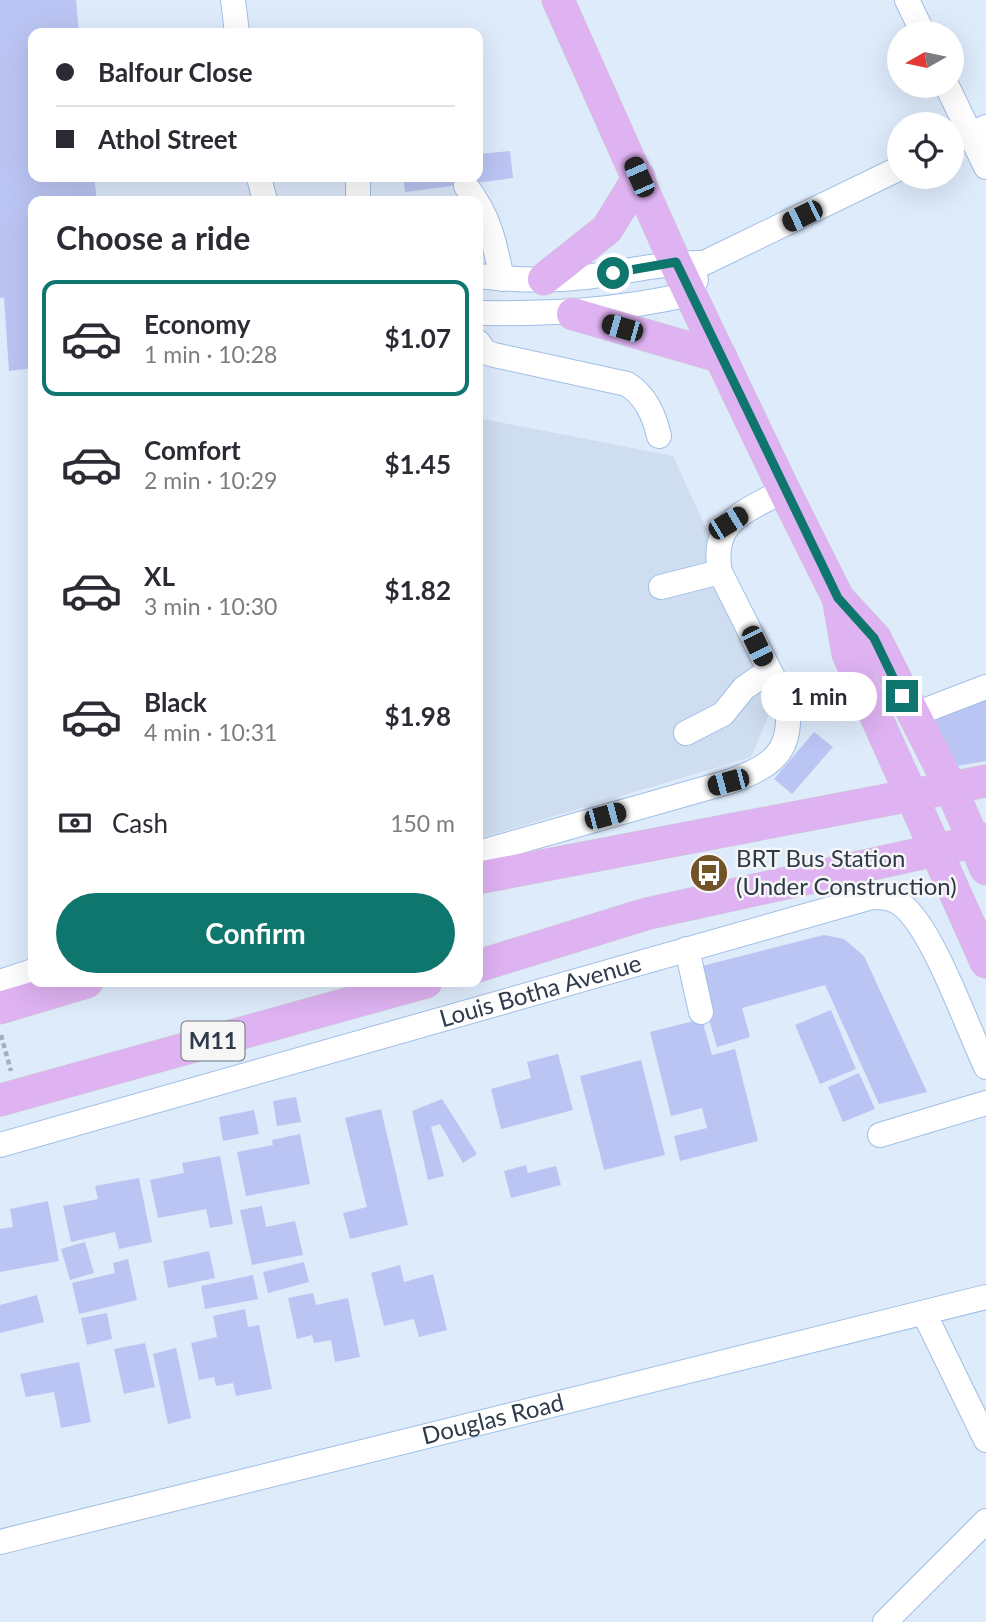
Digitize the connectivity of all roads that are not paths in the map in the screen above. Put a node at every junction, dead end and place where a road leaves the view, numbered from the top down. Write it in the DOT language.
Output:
graph roads {
  1 [pos="233,0"];
  2 [pos="558,0"];
  3 [pos="907,0"];
  4 [pos="917,21"];
  5 [pos="236,28"];
  6 [pos="952,98"];
  7 [pos="969,135"];
  8 [pos="986,167"];
  9 [pos="887,175"];
  10 [pos="639,177"];
  11 [pos="466,186"];
  12 [pos="474,196"];
  13 [pos="483,207"];
  14 [pos="690,262"];
  15 [pos="490,277"];
  16 [pos="544,279"];
  17 [pos="690,294"];
  18 [pos="483,313"];
  19 [pos="573,314"];
  20 [pos="483,349"];
  21 [pos="721,357"];
  22 [pos="659,436"];
  23 [pos="784,490"];
  24 [pos="720,572"];
  25 [pos="661,587"];
  26 [pos="838,598"];
  27 [pos="769,671"];
  28 [pos="986,687"];
  29 [pos="912,715"];
  30 [pos="686,733"];
  31 [pos="986,781"];
  32 [pos="950,786"];
  33 [pos="910,794"];
  34 [pos="935,849"];
  35 [pos="982,850"];
  36 [pos="483,852"];
  37 [pos="483,877"];
  38 [pos="747,890"];
  39 [pos="758,928"];
  40 [pos="687,949"];
  41 [pos="986,962"];
  42 [pos="483,964"];
  43 [pos="28,973"];
  44 [pos="0,982"];
  45 [pos="70,987"];
  46 [pos="408,987"];
  47 [pos="0,1008"];
  48 [pos="701,1012"];
  49 [pos="986,1067"];
  50 [pos="9,1098"];
  51 [pos="986,1103"];
  52 [pos="880,1135"];
  53 [pos="0,1145"];
  54 [pos="986,1297"];
  55 [pos="924,1312"];
  56 [pos="986,1440"];
  57 [pos="986,1521"];
  58 [pos="0,1542"];
  59 [pos="885,1622"];
  1 -- 5 [label="street"];
  2 -- 10 [label="main road"];
  3 -- 4 [label="street"];
  6 -- 7 [label="street"];
  7 -- 8 [label="street"];
  9 -- 14 [label="street"];
  10 -- 14 [label="main road"];
  10 -- 16 [label="main road"];
  11 -- 12 [label="street"];
  13 -- 15 [label="street"];
  14 -- 16 [label="street"];
  14 -- 17 [label="main road"];
  15 -- 16 [label="street"];
  17 -- 19 [label="street"];
  17 -- 21 [label="main road"];
  18 -- 19 [label="street"];
  19 -- 21 [label="main road"];
  20 -- 22 [label="street"];
  21 -- 23 [label="main road"];
  23 -- 24 [label="street"];
  23 -- 26 [label="main road"];
  24 -- 25 [label="street"];
  24 -- 27 [label="street"];
  26 -- 29 [label="main road"];
  26 -- 33 [label="main road"];
  27 -- 30 [label="street"];
  27 -- 36 [label="street"];
  28 -- 29 [label="street"];
  29 -- 32 [label="main road"];
  31 -- 32 [label="main road"];
  32 -- 33 [label="main road"];
  32 -- 35 [label="main road"];
  33 -- 34 [label="main road"];
  33 -- 37 [label="main road"];
  34 -- 35 [label="main road, Louis Botha Avenue"];
  34 -- 38 [label="main road, Louis Botha Avenue"];
  34 -- 41 [label="main road"];
  38 -- 39 [label="street"];
  38 -- 42 [label="main road, Louis Botha Avenue"];
  39 -- 40 [label="street, Louis Botha Avenue"];
  39 -- 49 [label="street, Louis Botha Avenue"];
  40 -- 48 [label="street"];
  40 -- 53 [label="street, Louis Botha Avenue"];
  43 -- 44 [label="street"];
  45 -- 47 [label="main road"];
  46 -- 50 [label="main road, Louis Botha Avenue / M11"];
  51 -- 52 [label="street"];
  54 -- 55 [label="street, Douglas Road"];
  55 -- 56 [label="street"];
  55 -- 58 [label="street, Douglas Road"];
  57 -- 59 [label="street"];
}
